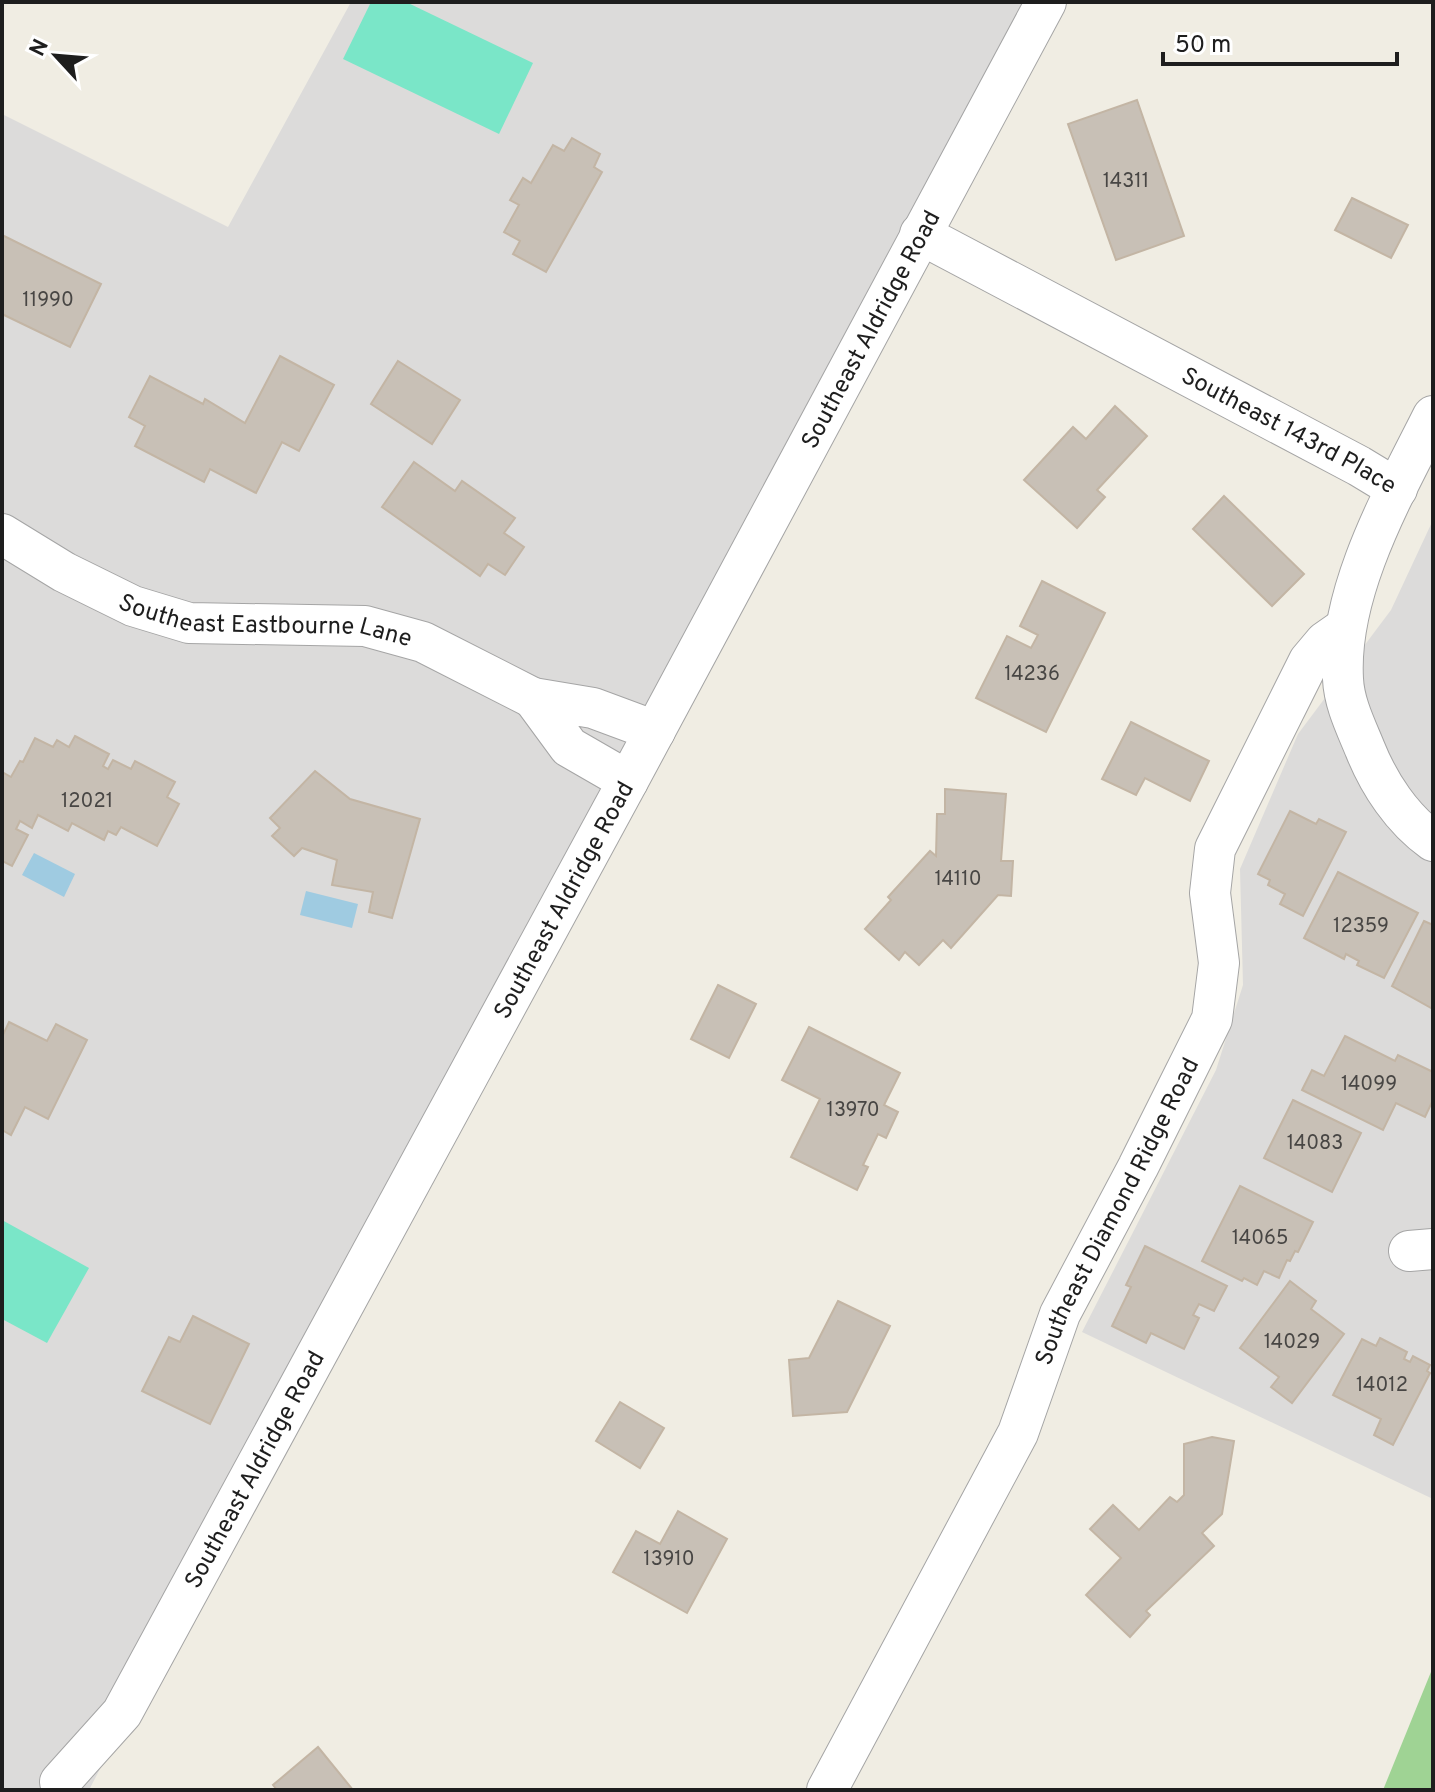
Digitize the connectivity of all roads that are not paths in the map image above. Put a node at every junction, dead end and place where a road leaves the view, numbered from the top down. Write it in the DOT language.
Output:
graph roads {
  1 [pos="1046,2"];
  2 [pos="920,234"];
  3 [pos="1433,416"];
  4 [pos="1397,489"];
  5 [pos="2,534"];
  6 [pos="1345,628"];
  7 [pos="533,698"];
  8 [pos="655,731"];
  9 [pos="628,781"];
  10 [pos="1433,841"];
  11 [pos="60,1782"];
  12 [pos="827,1790"];
  1 -- 2 [label="street, Southeast Aldridge Road"];
  2 -- 4 [label="street, Southeast 143rd Place"];
  2 -- 8 [label="street, Southeast Aldridge Road"];
  3 -- 4 [label="street"];
  4 -- 6 [label="street, Southeast 143rd Place"];
  5 -- 7 [label="street, Southeast Eastbourne Lane"];
  6 -- 10 [label="street, Southeast 143rd Place"];
  6 -- 12 [label="street, Southeast Diamond Ridge Road"];
  7 -- 8 [label="street"];
  7 -- 9 [label="street"];
  8 -- 9 [label="street, Southeast Aldridge Road"];
  9 -- 11 [label="street, Southeast Aldridge Road"];
}
